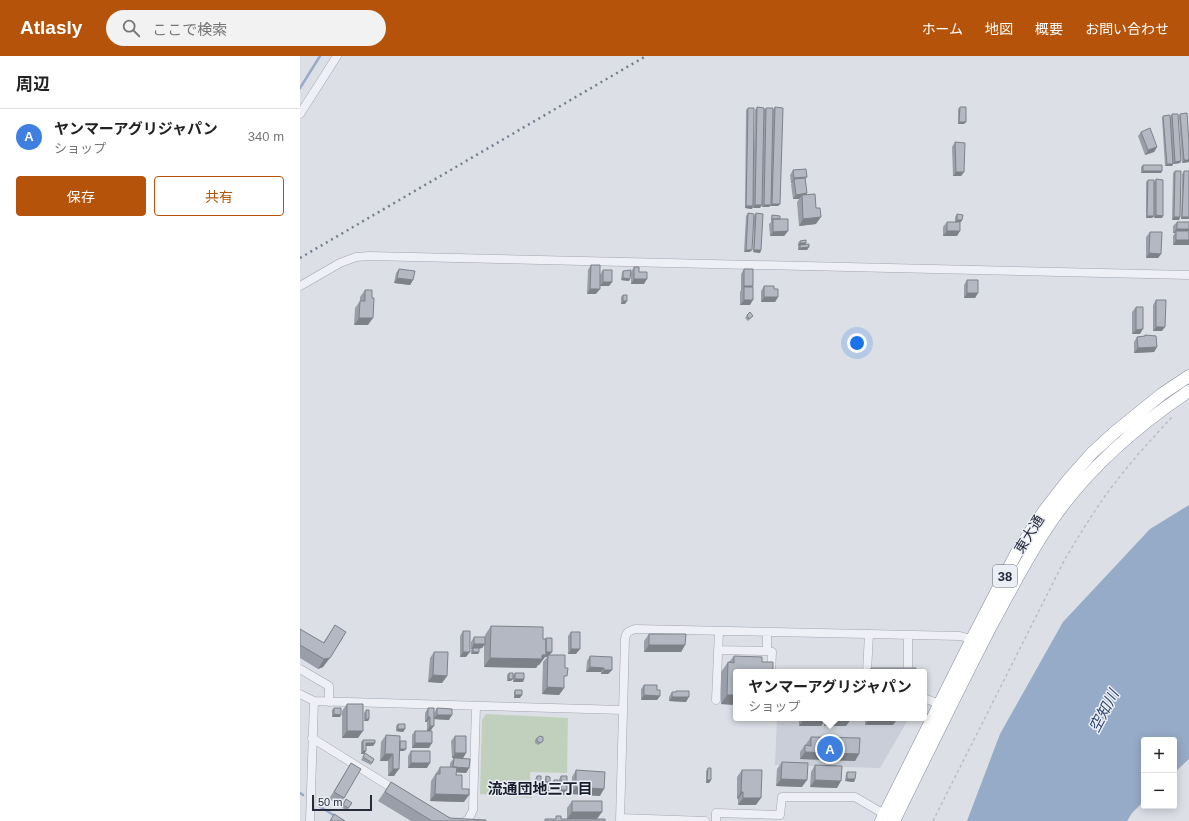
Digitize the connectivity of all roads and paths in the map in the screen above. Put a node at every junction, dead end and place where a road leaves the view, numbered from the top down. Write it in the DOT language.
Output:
graph roads {
  1 [pos="337,56"];
  2 [pos="300,114"];
  3 [pos="1189,275"];
  4 [pos="300,286"];
  5 [pos="1189,376"];
  6 [pos="1189,391"];
  7 [pos="1168,405"];
  8 [pos="719,631"];
  9 [pos="767,632"];
  10 [pos="869,634"];
  11 [pos="908,635"];
  12 [pos="977,641"];
  13 [pos="718,650"];
  14 [pos="766,652"];
  15 [pos="300,669"];
  16 [pos="772,669"];
  17 [pos="867,669"];
  18 [pos="908,669"];
  19 [pos="300,694"];
  20 [pos="927,699"];
  21 [pos="716,700"];
  22 [pos="314,701"];
  23 [pos="330,702"];
  24 [pos="940,704"];
  25 [pos="476,706"];
  26 [pos="623,710"];
  27 [pos="312,738"];
  28 [pos="403,795"];
  29 [pos="886,819"];
  30 [pos="466,820"];
  31 [pos="620,820"];
  32 [pos="310,821"];
  33 [pos="478,821"];
  34 [pos="705,821"];
  35 [pos="716,821"];
  36 [pos="933,821"];
  1 -- 2 [label="street"];
  3 -- 4 [label="street"];
  5 -- 12 [label="highway, 東大通 / 38"];
  6 -- 7 [label="highway, 東大通 / 38"];
  7 -- 12 [label="highway, 東大通 / 38"];
  7 -- 36 [label="path"];
  8 -- 9 [label="street"];
  8 -- 13 [label="street"];
  8 -- 26 [label="street"];
  9 -- 10 [label="street"];
  9 -- 14 [label="street"];
  10 -- 11 [label="street"];
  10 -- 17 [label="street"];
  11 -- 12 [label="street"];
  11 -- 18 [label="street"];
  12 -- 24 [label="highway, 東大通 / 38"];
  12 -- 29 [label="highway, 東大通 / 38"];
  13 -- 14 [label="street"];
  13 -- 21 [label="street"];
  14 -- 16 [label="street"];
  15 -- 23 [label="street"];
  19 -- 22 [label="street"];
  20 -- 24 [label="street"];
  22 -- 23 [label="street"];
  22 -- 27 [label="street"];
  23 -- 25 [label="street"];
  24 -- 29 [label="highway, 東大通 / 38"];
  25 -- 26 [label="street"];
  25 -- 30 [label="street"];
  26 -- 31 [label="street"];
  27 -- 28 [label="street"];
  27 -- 32 [label="street"];
  29 -- 35 [label="street"];
  30 -- 33 [label="street"];
  31 -- 34 [label="street"];
}
